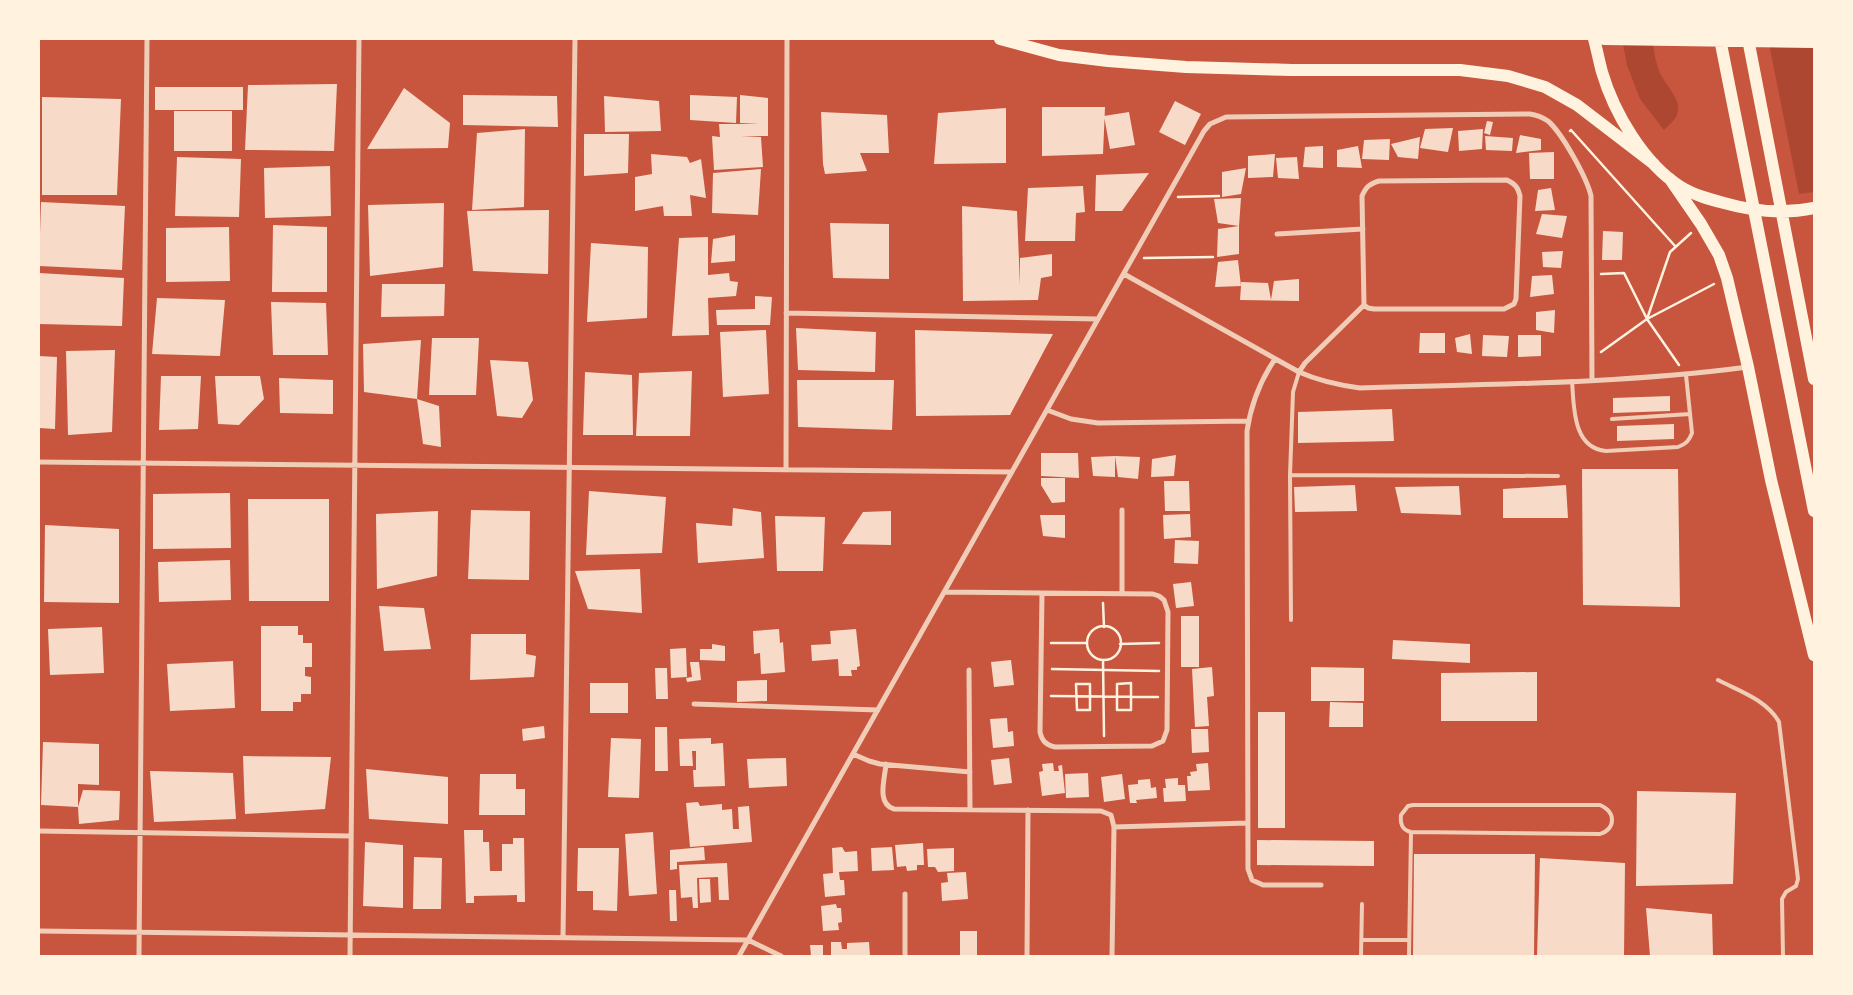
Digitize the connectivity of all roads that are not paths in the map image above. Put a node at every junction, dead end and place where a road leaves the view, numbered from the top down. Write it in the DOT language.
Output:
graph roads {
  1 [pos="147,39"];
  2 [pos="359,39"];
  3 [pos="575,39"];
  4 [pos="787,39"];
  5 [pos="1000,39"];
  6 [pos="1594,39"];
  7 [pos="1604,39"];
  8 [pos="1720,39"];
  9 [pos="1748,39"];
  10 [pos="1814,42"];
  11 [pos="1654,164"];
  12 [pos="1670,179"];
  13 [pos="1813,208"];
  14 [pos="1363,229"];
  15 [pos="1278,234"];
  16 [pos="1124,274"];
  17 [pos="1364,304"];
  18 [pos="786,313"];
  19 [pos="1098,319"];
  20 [pos="1275,359"];
  21 [pos="1748,367"];
  22 [pos="1299,372"];
  23 [pos="1686,375"];
  24 [pos="1814,379"];
  25 [pos="1592,380"];
  26 [pos="1572,381"];
  27 [pos="1047,410"];
  28 [pos="1690,414"];
  29 [pos="1612,419"];
  30 [pos="1249,421"];
  31 [pos="39,462"];
  32 [pos="144,463"];
  33 [pos="355,466"];
  34 [pos="570,468"];
  35 [pos="786,470"];
  36 [pos="1012,472"];
  37 [pos="1290,475"];
  38 [pos="1558,476"];
  39 [pos="1122,510"];
  40 [pos="1814,510"];
  41 [pos="945,592"];
  42 [pos="1122,593"];
  43 [pos="1042,594"];
  44 [pos="1291,620"];
  45 [pos="1814,655"];
  46 [pos="969,670"];
  47 [pos="1718,680"];
  48 [pos="694,704"];
  49 [pos="878,710"];
  50 [pos="853,754"];
  51 [pos="886,764"];
  52 [pos="970,772"];
  53 [pos="970,810"];
  54 [pos="1028,810"];
  55 [pos="1248,823"];
  56 [pos="1114,827"];
  57 [pos="39,831"];
  58 [pos="1411,832"];
  59 [pos="140,833"];
  60 [pos="351,836"];
  61 [pos="1321,885"];
  62 [pos="905,894"];
  63 [pos="1362,904"];
  64 [pos="39,931"];
  65 [pos="139,932"];
  66 [pos="350,934"];
  67 [pos="563,938"];
  68 [pos="748,940"];
  69 [pos="1362,940"];
  70 [pos="1409,940"];
  71 [pos="139,956"];
  72 [pos="350,956"];
  73 [pos="739,956"];
  74 [pos="781,956"];
  75 [pos="905,956"];
  76 [pos="1027,956"];
  77 [pos="1112,956"];
  78 [pos="1361,956"];
  79 [pos="1409,956"];
  80 [pos="1783,956"];
  1 -- 32 [label="street"];
  2 -- 33 [label="street"];
  3 -- 34 [label="street"];
  4 -- 18 [label="street"];
  5 -- 11 [label="highway"];
  6 -- 11 [label="highway"];
  7 -- 10 [label="highway"];
  8 -- 40 [label="highway"];
  9 -- 24 [label="highway"];
  11 -- 12 [label="highway"];
  12 -- 13 [label="highway"];
  12 -- 21 [label="highway"];
  14 -- 15 [label="street"];
  14 -- 17 [label="street"];
  14 -- 17 [label="street"];
  16 -- 19 [label="street"];
  16 -- 20 [label="street"];
  16 -- 25 [label="street"];
  17 -- 22 [label="street"];
  18 -- 19 [label="street"];
  18 -- 35 [label="street"];
  19 -- 27 [label="street"];
  20 -- 22 [label="street"];
  20 -- 30 [label="street"];
  21 -- 23 [label="street"];
  21 -- 45 [label="highway"];
  22 -- 26 [label="street"];
  22 -- 37 [label="lane"];
  23 -- 25 [label="street"];
  23 -- 28 [label="lane"];
  25 -- 26 [label="street"];
  26 -- 28 [label="lane"];
  27 -- 30 [label="street"];
  27 -- 36 [label="street"];
  28 -- 29 [label="lane"];
  30 -- 55 [label="street"];
  31 -- 32 [label="street"];
  32 -- 33 [label="street"];
  32 -- 59 [label="street"];
  33 -- 34 [label="street"];
  33 -- 60 [label="street"];
  34 -- 35 [label="street"];
  34 -- 67 [label="street"];
  35 -- 36 [label="street"];
  36 -- 41 [label="street"];
  37 -- 38 [label="lane"];
  37 -- 44 [label="lane"];
  39 -- 42 [label="street"];
  41 -- 43 [label="street"];
  41 -- 49 [label="street"];
  42 -- 43 [label="street"];
  42 -- 43 [label="street"];
  46 -- 52 [label="street"];
  47 -- 80 [label="lane"];
  48 -- 49 [label="street"];
  49 -- 50 [label="street"];
  50 -- 51 [label="street"];
  50 -- 68 [label="street"];
  51 -- 52 [label="street"];
  51 -- 53 [label="street"];
  52 -- 53 [label="street"];
  53 -- 54 [label="street"];
  54 -- 56 [label="street"];
  54 -- 76 [label="street"];
  55 -- 56 [label="street"];
  55 -- 61 [label="street"];
  56 -- 77 [label="street"];
  57 -- 59 [label="street"];
  58 -- 58 [label="lane"];
  58 -- 70 [label="lane"];
  59 -- 60 [label="street"];
  59 -- 65 [label="street"];
  60 -- 66 [label="street"];
  62 -- 75 [label="street"];
  63 -- 69 [label="lane"];
  64 -- 65 [label="street"];
  65 -- 66 [label="street"];
  65 -- 71 [label="street"];
  66 -- 67 [label="street"];
  66 -- 72 [label="street"];
  67 -- 68 [label="street"];
  68 -- 73 [label="street"];
  68 -- 74 [label="street"];
  69 -- 70 [label="lane"];
  69 -- 78 [label="lane"];
  70 -- 79 [label="lane"];
}
